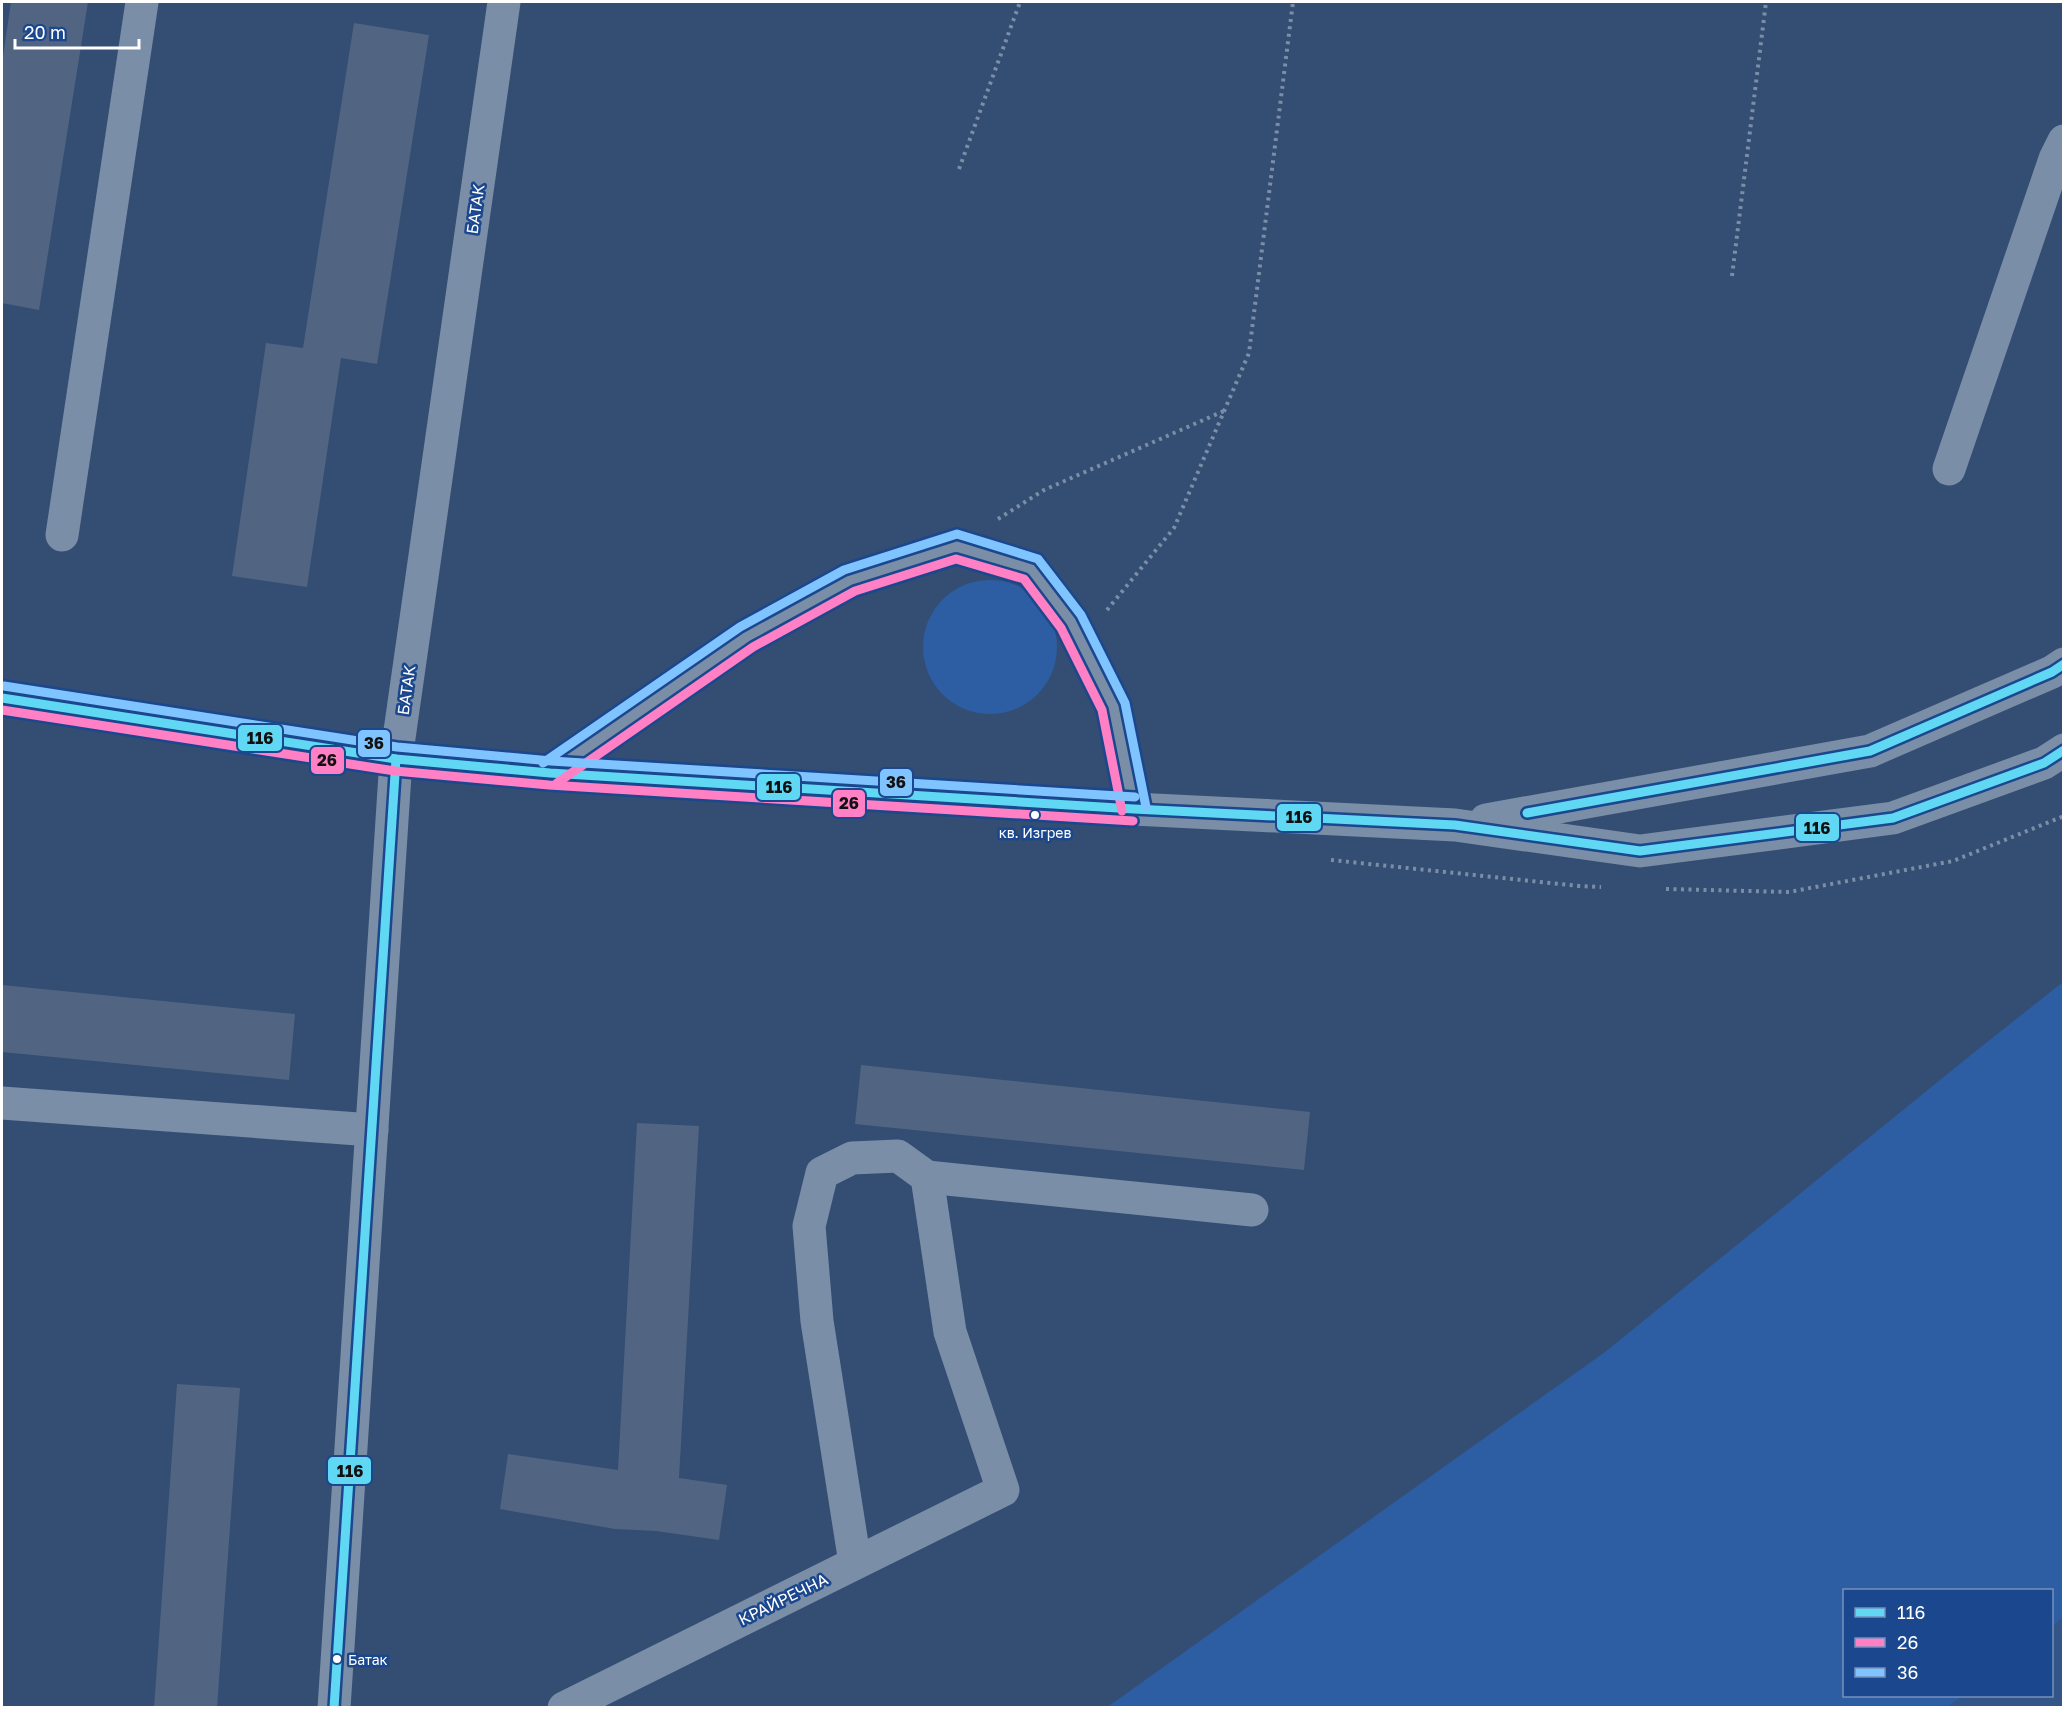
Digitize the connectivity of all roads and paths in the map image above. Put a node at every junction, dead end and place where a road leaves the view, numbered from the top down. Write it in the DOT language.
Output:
graph roads {
  1 [pos="142,2"];
  2 [pos="504,2"];
  3 [pos="1020,2"];
  4 [pos="1293,2"];
  5 [pos="1766,2"];
  6 [pos="2064,141"];
  7 [pos="959,169"];
  8 [pos="1732,276"];
  9 [pos="1224,410"];
  10 [pos="1949,469"];
  11 [pos="62,535"];
  12 [pos="956,546"];
  13 [pos="1082,642"];
  14 [pos="2064,664"];
  15 [pos="2,698"];
  16 [pos="2064,750"];
  17 [pos="396,759"];
  18 [pos="550,773"];
  19 [pos="1134,809"];
  20 [pos="1455,825"];
  21 [pos="2,1103"];
  22 [pos="372,1130"];
  23 [pos="927,1177"];
  24 [pos="1252,1210"];
  25 [pos="855,1563"];
  26 [pos="334,1707"];
  27 [pos="564,1707"];
  1 -- 11 [label="street"];
  2 -- 17 [label="street, БАТАК"];
  3 -- 7 [label="path"];
  4 -- 9 [label="path"];
  5 -- 8 [label="path"];
  6 -- 10 [label="street"];
  9 -- 12 [label="path"];
  9 -- 13 [label="path"];
  12 -- 13 [label="street"];
  12 -- 18 [label="street"];
  13 -- 19 [label="street"];
  14 -- 20 [label="street"];
  15 -- 17 [label="street"];
  16 -- 20 [label="street"];
  17 -- 18 [label="street"];
  17 -- 22 [label="street, БАТАК"];
  18 -- 19 [label="street"];
  19 -- 20 [label="street"];
  21 -- 22 [label="street"];
  22 -- 26 [label="street, БАТАК"];
  23 -- 24 [label="street"];
  23 -- 25 [label="street, КРАЙРЕЧНА"];
  23 -- 25 [label="street"];
  25 -- 27 [label="street, КРАЙРЕЧНА"];
}
